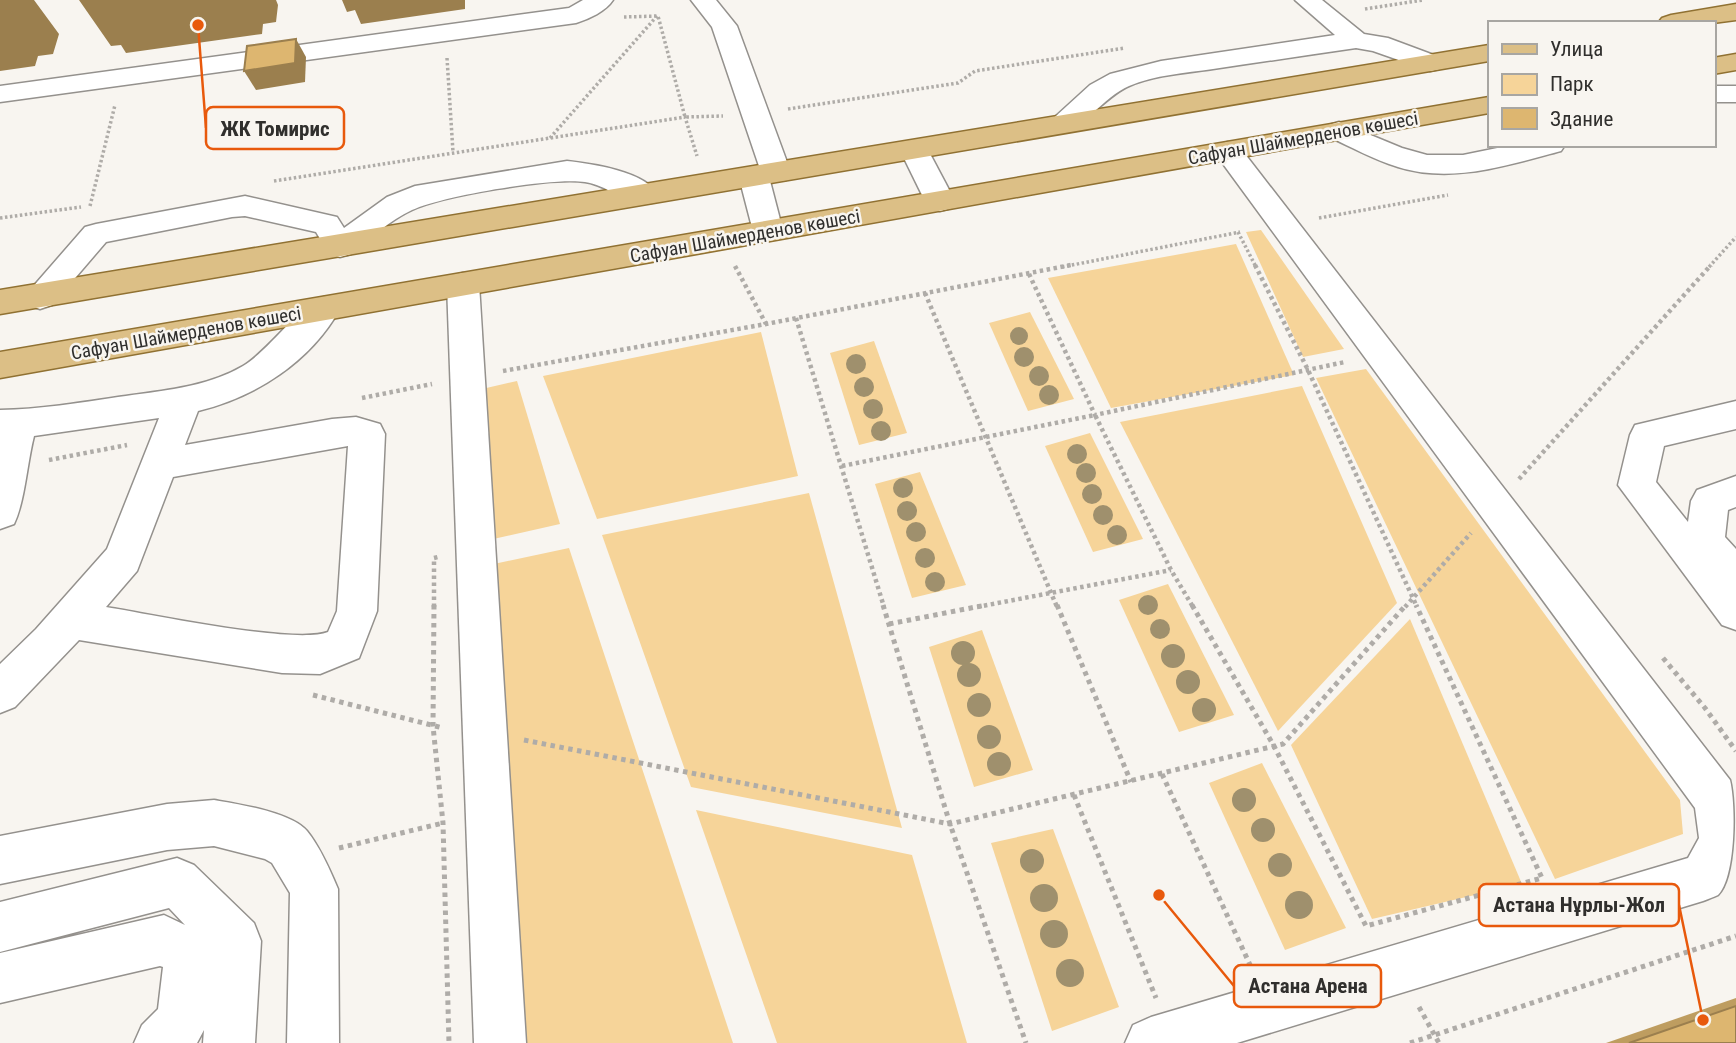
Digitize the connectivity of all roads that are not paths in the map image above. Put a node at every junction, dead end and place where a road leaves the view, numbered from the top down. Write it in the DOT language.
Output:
graph roads {
  1 [pos="703,0"];
  2 [pos="598,3"];
  3 [pos="1317,8"];
  4 [pos="1736,12"];
  5 [pos="1683,21"];
  6 [pos="1356,40"];
  7 [pos="1488,53"];
  8 [pos="1736,62"];
  9 [pos="1430,63"];
  10 [pos="1715,66"];
  11 [pos="0,94"];
  12 [pos="1715,94"];
  13 [pos="1736,94"];
  14 [pos="1488,105"];
  15 [pos="1059,125"];
  16 [pos="1339,131"];
  17 [pos="1542,147"];
  18 [pos="914,150"];
  19 [pos="1227,151"];
  20 [pos="765,175"];
  21 [pos="940,201"];
  22 [pos="768,231"];
  23 [pos="340,246"];
  24 [pos="463,284"];
  25 [pos="40,297"];
  26 [pos="2,301"];
  27 [pos="324,309"];
  28 [pos="0,365"];
  29 [pos="184,401"];
  30 [pos="1736,415"];
  31 [pos="10,424"];
  32 [pos="159,465"];
  33 [pos="1736,491"];
  34 [pos="0,511"];
  35 [pos="1736,577"];
  36 [pos="1736,611"];
  37 [pos="71,620"];
  38 [pos="0,693"];
  39 [pos="0,860"];
  40 [pos="0,927"];
  41 [pos="0,978"];
  42 [pos="1161,1040"];
  43 [pos="160,1043"];
  44 [pos="229,1043"];
  45 [pos="313,1043"];
  46 [pos="500,1043"];
  1 -- 20 [label="street"];
  2 -- 11 [label="street"];
  3 -- 6 [label="street"];
  4 -- 5 [label="main road"];
  6 -- 9 [label="street"];
  6 -- 15 [label="street"];
  7 -- 9 [label="main road"];
  8 -- 10 [label="main road"];
  9 -- 15 [label="main road"];
  12 -- 13 [label="street"];
  14 -- 16 [label="main road, Сафуан Шаймерденов көшесі"];
  15 -- 18 [label="main road"];
  16 -- 17 [label="street"];
  16 -- 19 [label="main road, Сафуан Шаймерденов көшесі"];
  18 -- 20 [label="main road"];
  18 -- 21 [label="street"];
  19 -- 21 [label="main road, Сафуан Шаймерденов көшесі"];
  19 -- 42 [label="street"];
  20 -- 22 [label="street"];
  20 -- 23 [label="main road"];
  21 -- 22 [label="main road, Сафуан Шаймерденов көшесі"];
  22 -- 24 [label="main road, Сафуан Шаймерденов көшесі"];
  23 -- 25 [label="main road"];
  23 -- 25 [label="street"];
  24 -- 27 [label="main road, Сафуан Шаймерденов көшесі"];
  24 -- 46 [label="street"];
  25 -- 26 [label="main road"];
  27 -- 28 [label="main road, Сафуан Шаймерденов көшесі"];
  27 -- 29 [label="street"];
  29 -- 31 [label="street"];
  29 -- 32 [label="street"];
  30 -- 36 [label="street"];
  31 -- 34 [label="street"];
  32 -- 37 [label="street"];
  32 -- 37 [label="street"];
  33 -- 35 [label="street"];
  37 -- 38 [label="street"];
  39 -- 45 [label="street"];
  40 -- 44 [label="street"];
  41 -- 43 [label="street"];
}
